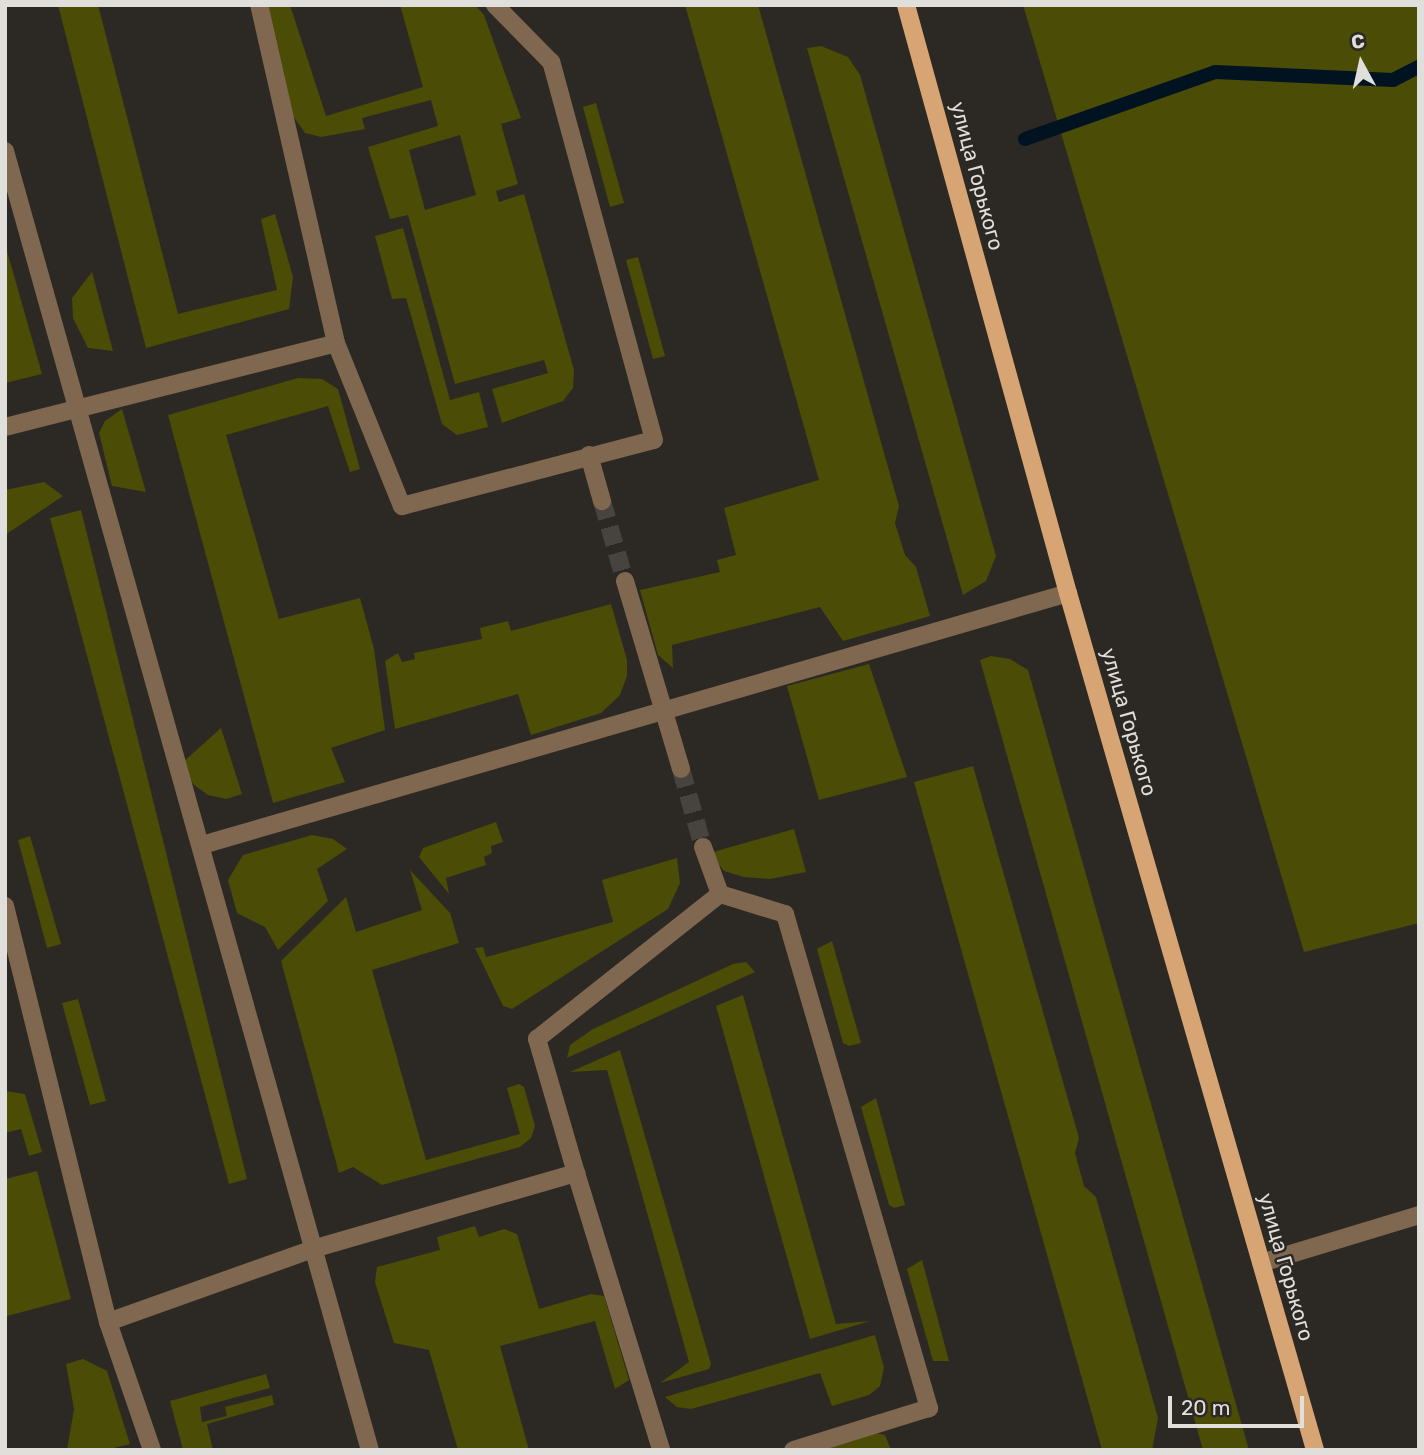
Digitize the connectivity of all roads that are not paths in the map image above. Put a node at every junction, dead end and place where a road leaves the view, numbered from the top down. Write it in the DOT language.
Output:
graph roads {
  1 [pos="259,5"];
  2 [pos="495,5"];
  3 [pos="906,5"];
  4 [pos="5,151"];
  5 [pos="336,343"];
  6 [pos="76,409"];
  7 [pos="5,428"];
  8 [pos="589,455"];
  9 [pos="602,501"];
  10 [pos="625,581"];
  11 [pos="1068,593"];
  12 [pos="663,711"];
  13 [pos="681,769"];
  14 [pos="202,845"];
  15 [pos="702,847"];
  16 [pos="720,894"];
  17 [pos="5,906"];
  18 [pos="576,1174"];
  19 [pos="1419,1215"];
  20 [pos="316,1248"];
  21 [pos="1261,1263"];
  22 [pos="108,1322"];
  23 [pos="152,1450"];
  24 [pos="370,1450"];
  25 [pos="661,1450"];
  26 [pos="793,1450"];
  27 [pos="1315,1450"];
  1 -- 5 [label="lane"];
  2 -- 8 [label="lane"];
  3 -- 11 [label="main road, улица Горького"];
  4 -- 6 [label="lane"];
  5 -- 6 [label="lane"];
  5 -- 8 [label="lane"];
  6 -- 7 [label="lane"];
  6 -- 14 [label="lane"];
  8 -- 9 [label="lane"];
  10 -- 12 [label="lane"];
  11 -- 12 [label="lane"];
  11 -- 21 [label="main road, улица Горького"];
  12 -- 13 [label="lane"];
  12 -- 14 [label="lane"];
  14 -- 20 [label="lane"];
  15 -- 16 [label="lane"];
  16 -- 18 [label="lane"];
  16 -- 26 [label="lane"];
  17 -- 22 [label="lane"];
  18 -- 20 [label="lane"];
  18 -- 25 [label="lane"];
  19 -- 21 [label="lane"];
  20 -- 22 [label="lane"];
  20 -- 24 [label="lane"];
  21 -- 27 [label="main road, улица Горького"];
  22 -- 23 [label="lane"];
}
